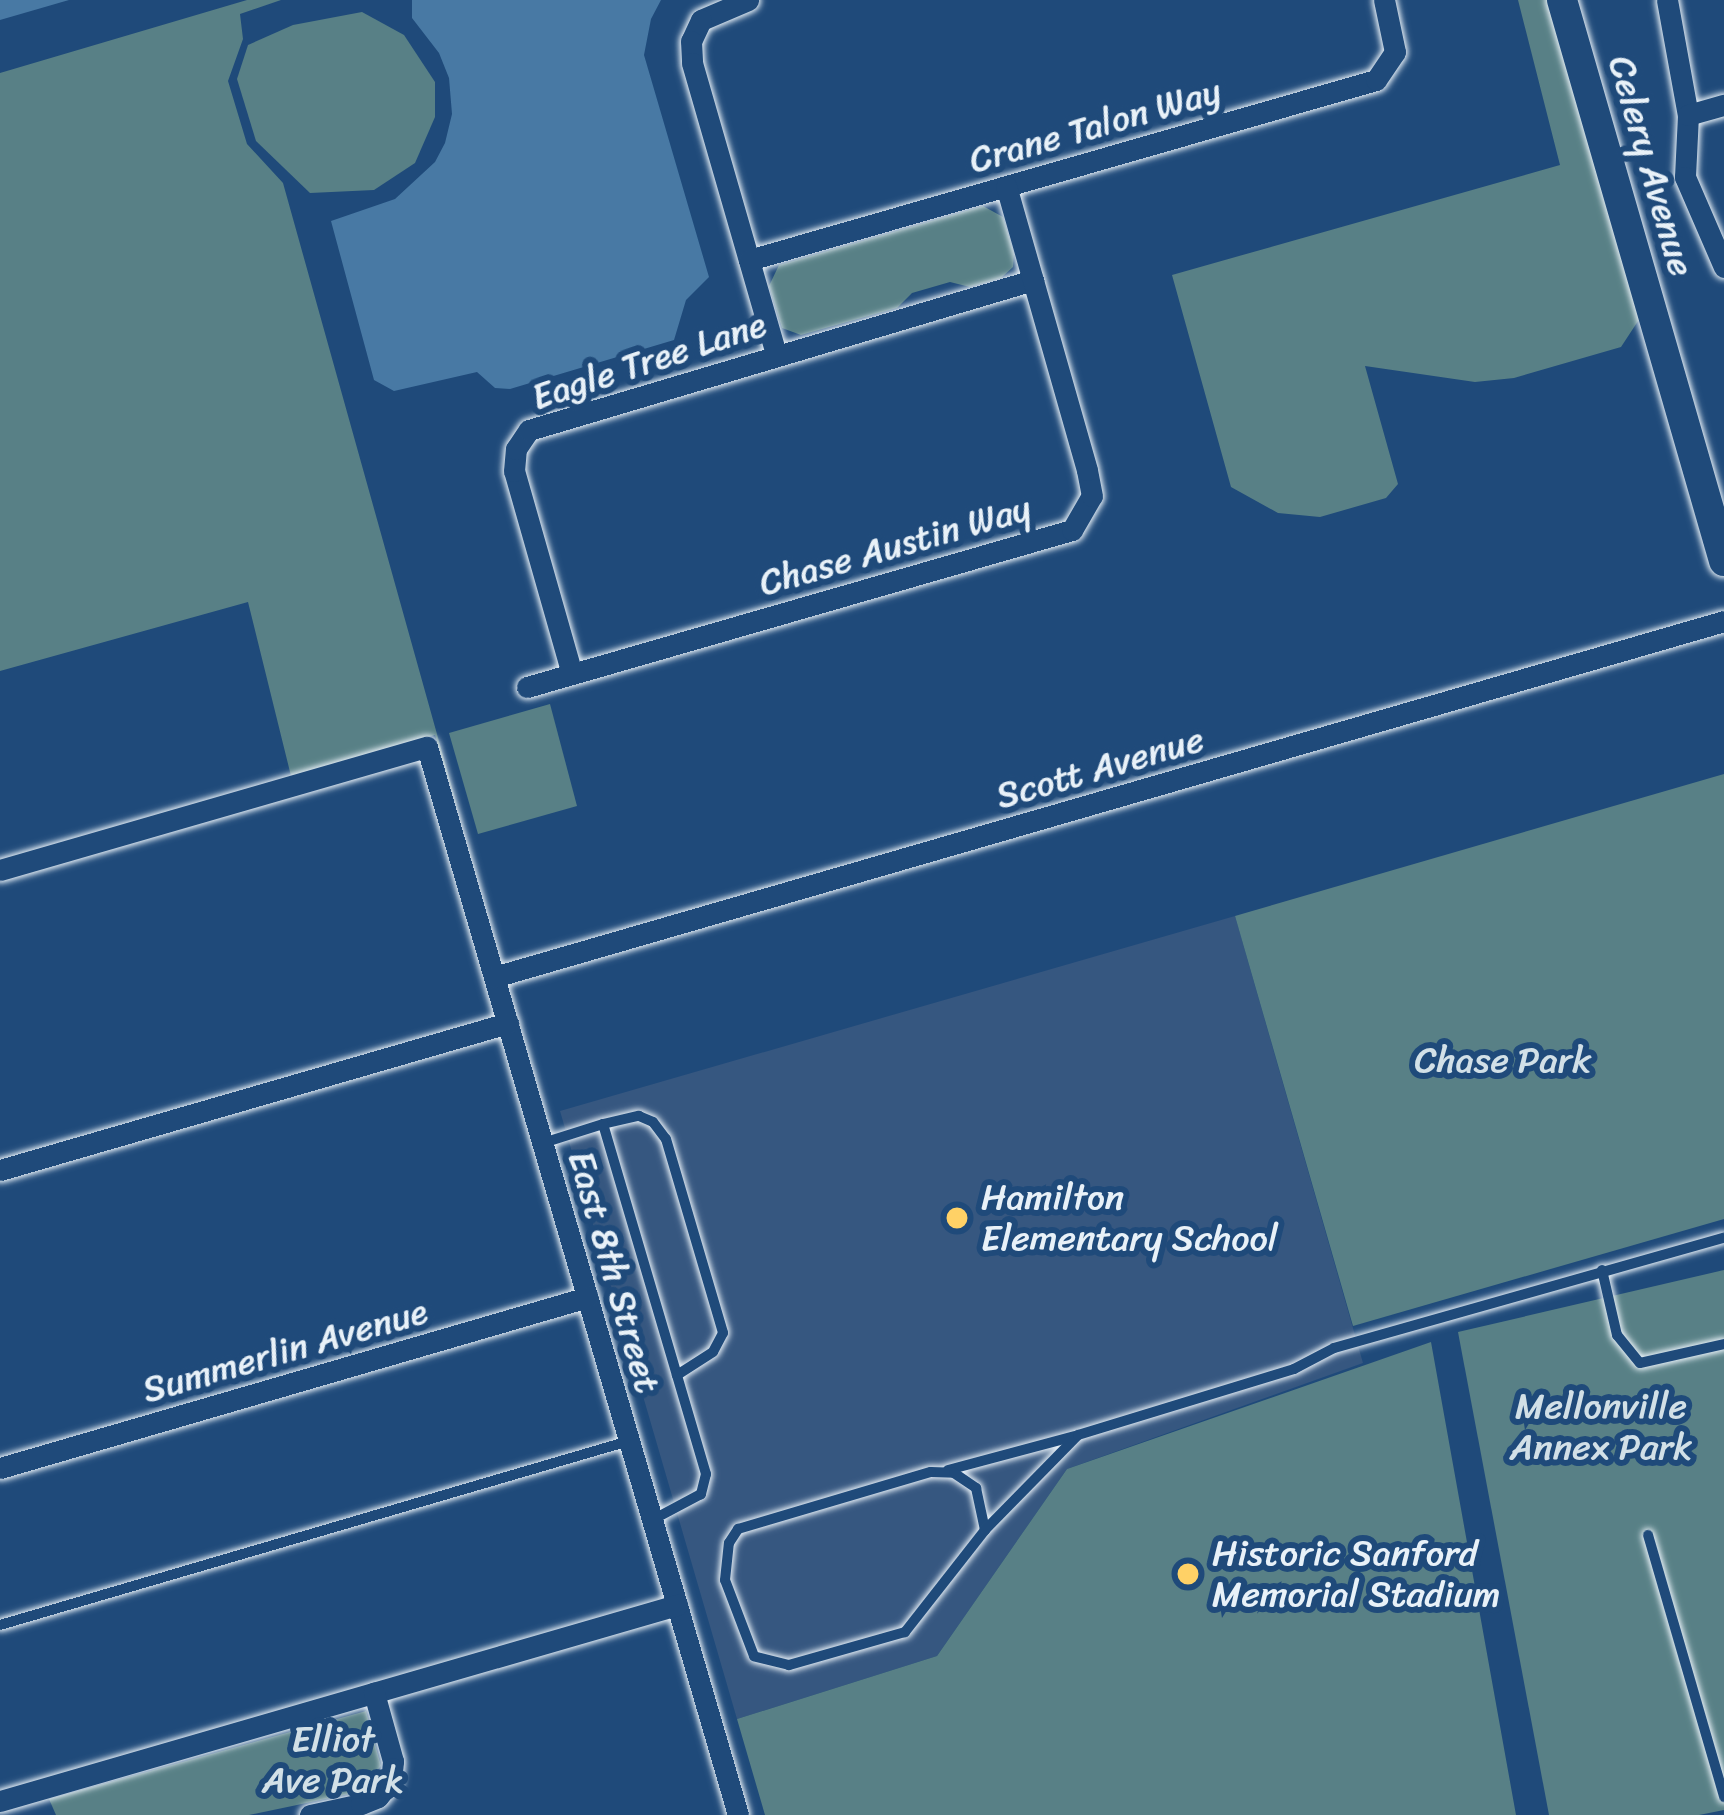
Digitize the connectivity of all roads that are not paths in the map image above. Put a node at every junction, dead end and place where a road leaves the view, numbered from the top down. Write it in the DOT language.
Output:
graph roads {
  1 [pos="748,0"];
  2 [pos="1384,0"];
  3 [pos="1562,0"];
  4 [pos="1667,0"];
  5 [pos="1724,105"];
  6 [pos="1688,115"];
  7 [pos="1006,186"];
  8 [pos="749,260"];
  9 [pos="1724,267"];
  10 [pos="1033,280"];
  11 [pos="776,354"];
  12 [pos="1724,561"];
  13 [pos="1724,622"];
  14 [pos="572,674"];
  15 [pos="527,688"];
  16 [pos="0,870"];
  17 [pos="494,977"];
  18 [pos="508,1023"];
  19 [pos="603,1124"];
  20 [pos="543,1144"];
  21 [pos="0,1170"];
  22 [pos="1724,1238"];
  23 [pos="1602,1270"];
  24 [pos="588,1297"];
  25 [pos="1724,1344"];
  26 [pos="677,1375"];
  27 [pos="1078,1435"];
  28 [pos="629,1441"];
  29 [pos="0,1468"];
  30 [pos="941,1472"];
  31 [pos="652,1520"];
  32 [pos="985,1529"];
  33 [pos="1648,1535"];
  34 [pos="677,1605"];
  35 [pos="0,1625"];
  36 [pos="374,1693"];
  37 [pos="26,1793"];
  38 [pos="1724,1797"];
  39 [pos="0,1801"];
  40 [pos="36,1815"];
  41 [pos="310,1815"];
  42 [pos="738,1815"];
  1 -- 8 [label="street"];
  2 -- 7 [label="street, Crane Talon Way"];
  3 -- 12 [label="main road, Celery Avenue"];
  4 -- 6 [label="street"];
  5 -- 6 [label="street"];
  6 -- 9 [label="street"];
  7 -- 8 [label="street, Crane Talon Way"];
  7 -- 10 [label="street, Chase Austin Way"];
  8 -- 11 [label="street"];
  10 -- 11 [label="street, Eagle Tree Lane"];
  10 -- 14 [label="street, Chase Austin Way"];
  11 -- 14 [label="street, Eagle Tree Lane"];
  13 -- 17 [label="street, Scott Avenue"];
  14 -- 15 [label="street, Chase Austin Way"];
  16 -- 17 [label="street, East 8th Street"];
  17 -- 18 [label="street, East 8th Street"];
  18 -- 20 [label="street, East 8th Street"];
  18 -- 21 [label="street"];
  19 -- 20 [label="lane"];
  19 -- 26 [label="lane"];
  19 -- 26 [label="lane"];
  20 -- 24 [label="street, East 8th Street"];
  22 -- 23 [label="lane"];
  23 -- 25 [label="lane"];
  23 -- 27 [label="lane"];
  24 -- 28 [label="street, East 8th Street"];
  24 -- 29 [label="street, Summerlin Avenue"];
  26 -- 31 [label="lane"];
  27 -- 30 [label="lane"];
  27 -- 32 [label="lane"];
  28 -- 31 [label="street, East 8th Street"];
  28 -- 35 [label="lane"];
  30 -- 32 [label="lane"];
  30 -- 32 [label="lane"];
  31 -- 34 [label="street, East 8th Street"];
  33 -- 38 [label="lane"];
  34 -- 36 [label="street"];
  34 -- 42 [label="street, East 8th Street"];
  36 -- 37 [label="street"];
  36 -- 41 [label="street"];
  37 -- 39 [label="street"];
  37 -- 40 [label="street"];
}
